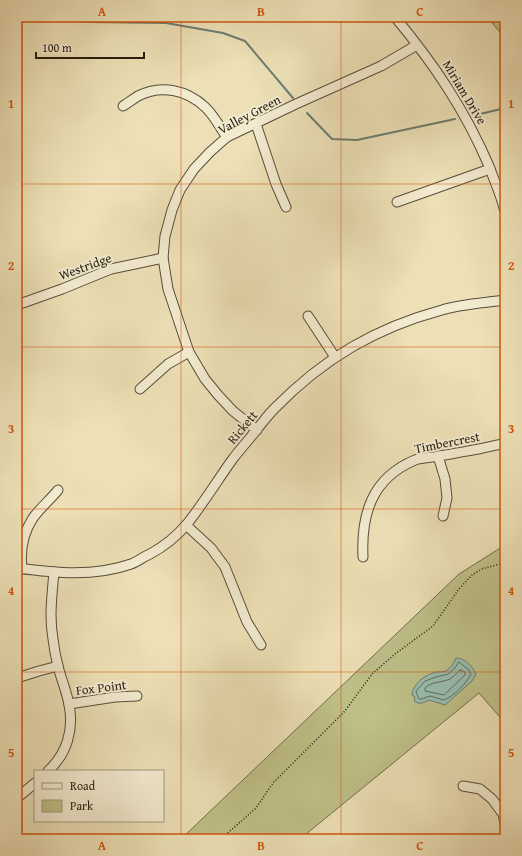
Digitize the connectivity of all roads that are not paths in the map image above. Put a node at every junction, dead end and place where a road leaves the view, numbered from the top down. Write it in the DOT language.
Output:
graph roads {
  1 [pos="395,17"];
  2 [pos="418,44"];
  3 [pos="123,106"];
  4 [pos="256,124"];
  5 [pos="227,137"];
  6 [pos="490,168"];
  7 [pos="503,194"];
  8 [pos="397,202"];
  9 [pos="286,207"];
  10 [pos="505,212"];
  11 [pos="163,258"];
  12 [pos="505,300"];
  13 [pos="17,305"];
  14 [pos="308,316"];
  15 [pos="189,352"];
  16 [pos="335,357"];
  17 [pos="140,389"];
  18 [pos="257,430"];
  19 [pos="505,443"];
  20 [pos="438,456"];
  21 [pos="58,490"];
  22 [pos="443,516"];
  23 [pos="186,525"];
  24 [pos="363,558"];
  25 [pos="19,568"];
  26 [pos="54,572"];
  27 [pos="261,645"];
  28 [pos="58,666"];
  29 [pos="17,678"];
  30 [pos="137,696"];
  31 [pos="69,704"];
  32 [pos="49,770"];
  33 [pos="34,784"];
  34 [pos="463,786"];
  35 [pos="17,798"];
  36 [pos="505,824"];
  1 -- 2 [label="street, Miriam Drive"];
  2 -- 4 [label="street, Valley Green"];
  2 -- 6 [label="street, Miriam Drive"];
  3 -- 5 [label="street"];
  4 -- 5 [label="street, Valley Green"];
  4 -- 9 [label="street"];
  5 -- 11 [label="street, Valley Green"];
  6 -- 7 [label="street, Miriam Drive"];
  6 -- 8 [label="street"];
  7 -- 10 [label="street, Miriam Drive"];
  11 -- 13 [label="street, Westridge"];
  11 -- 15 [label="street, Valley Green"];
  12 -- 16 [label="street, Rickett"];
  14 -- 16 [label="street"];
  15 -- 17 [label="street"];
  15 -- 18 [label="street, Valley Green"];
  16 -- 18 [label="street, Rickett"];
  18 -- 23 [label="street, Rickett"];
  19 -- 20 [label="street, Timbercrest"];
  20 -- 22 [label="street"];
  20 -- 24 [label="street, Timbercrest"];
  21 -- 25 [label="street"];
  23 -- 26 [label="street, Rickett"];
  23 -- 27 [label="street"];
  25 -- 26 [label="street, Rickett"];
  26 -- 28 [label="street"];
  28 -- 29 [label="street"];
  28 -- 31 [label="street"];
  30 -- 31 [label="street, Fox Point"];
  31 -- 32 [label="street"];
  33 -- 35 [label="street"];
  34 -- 36 [label="street"];
}
